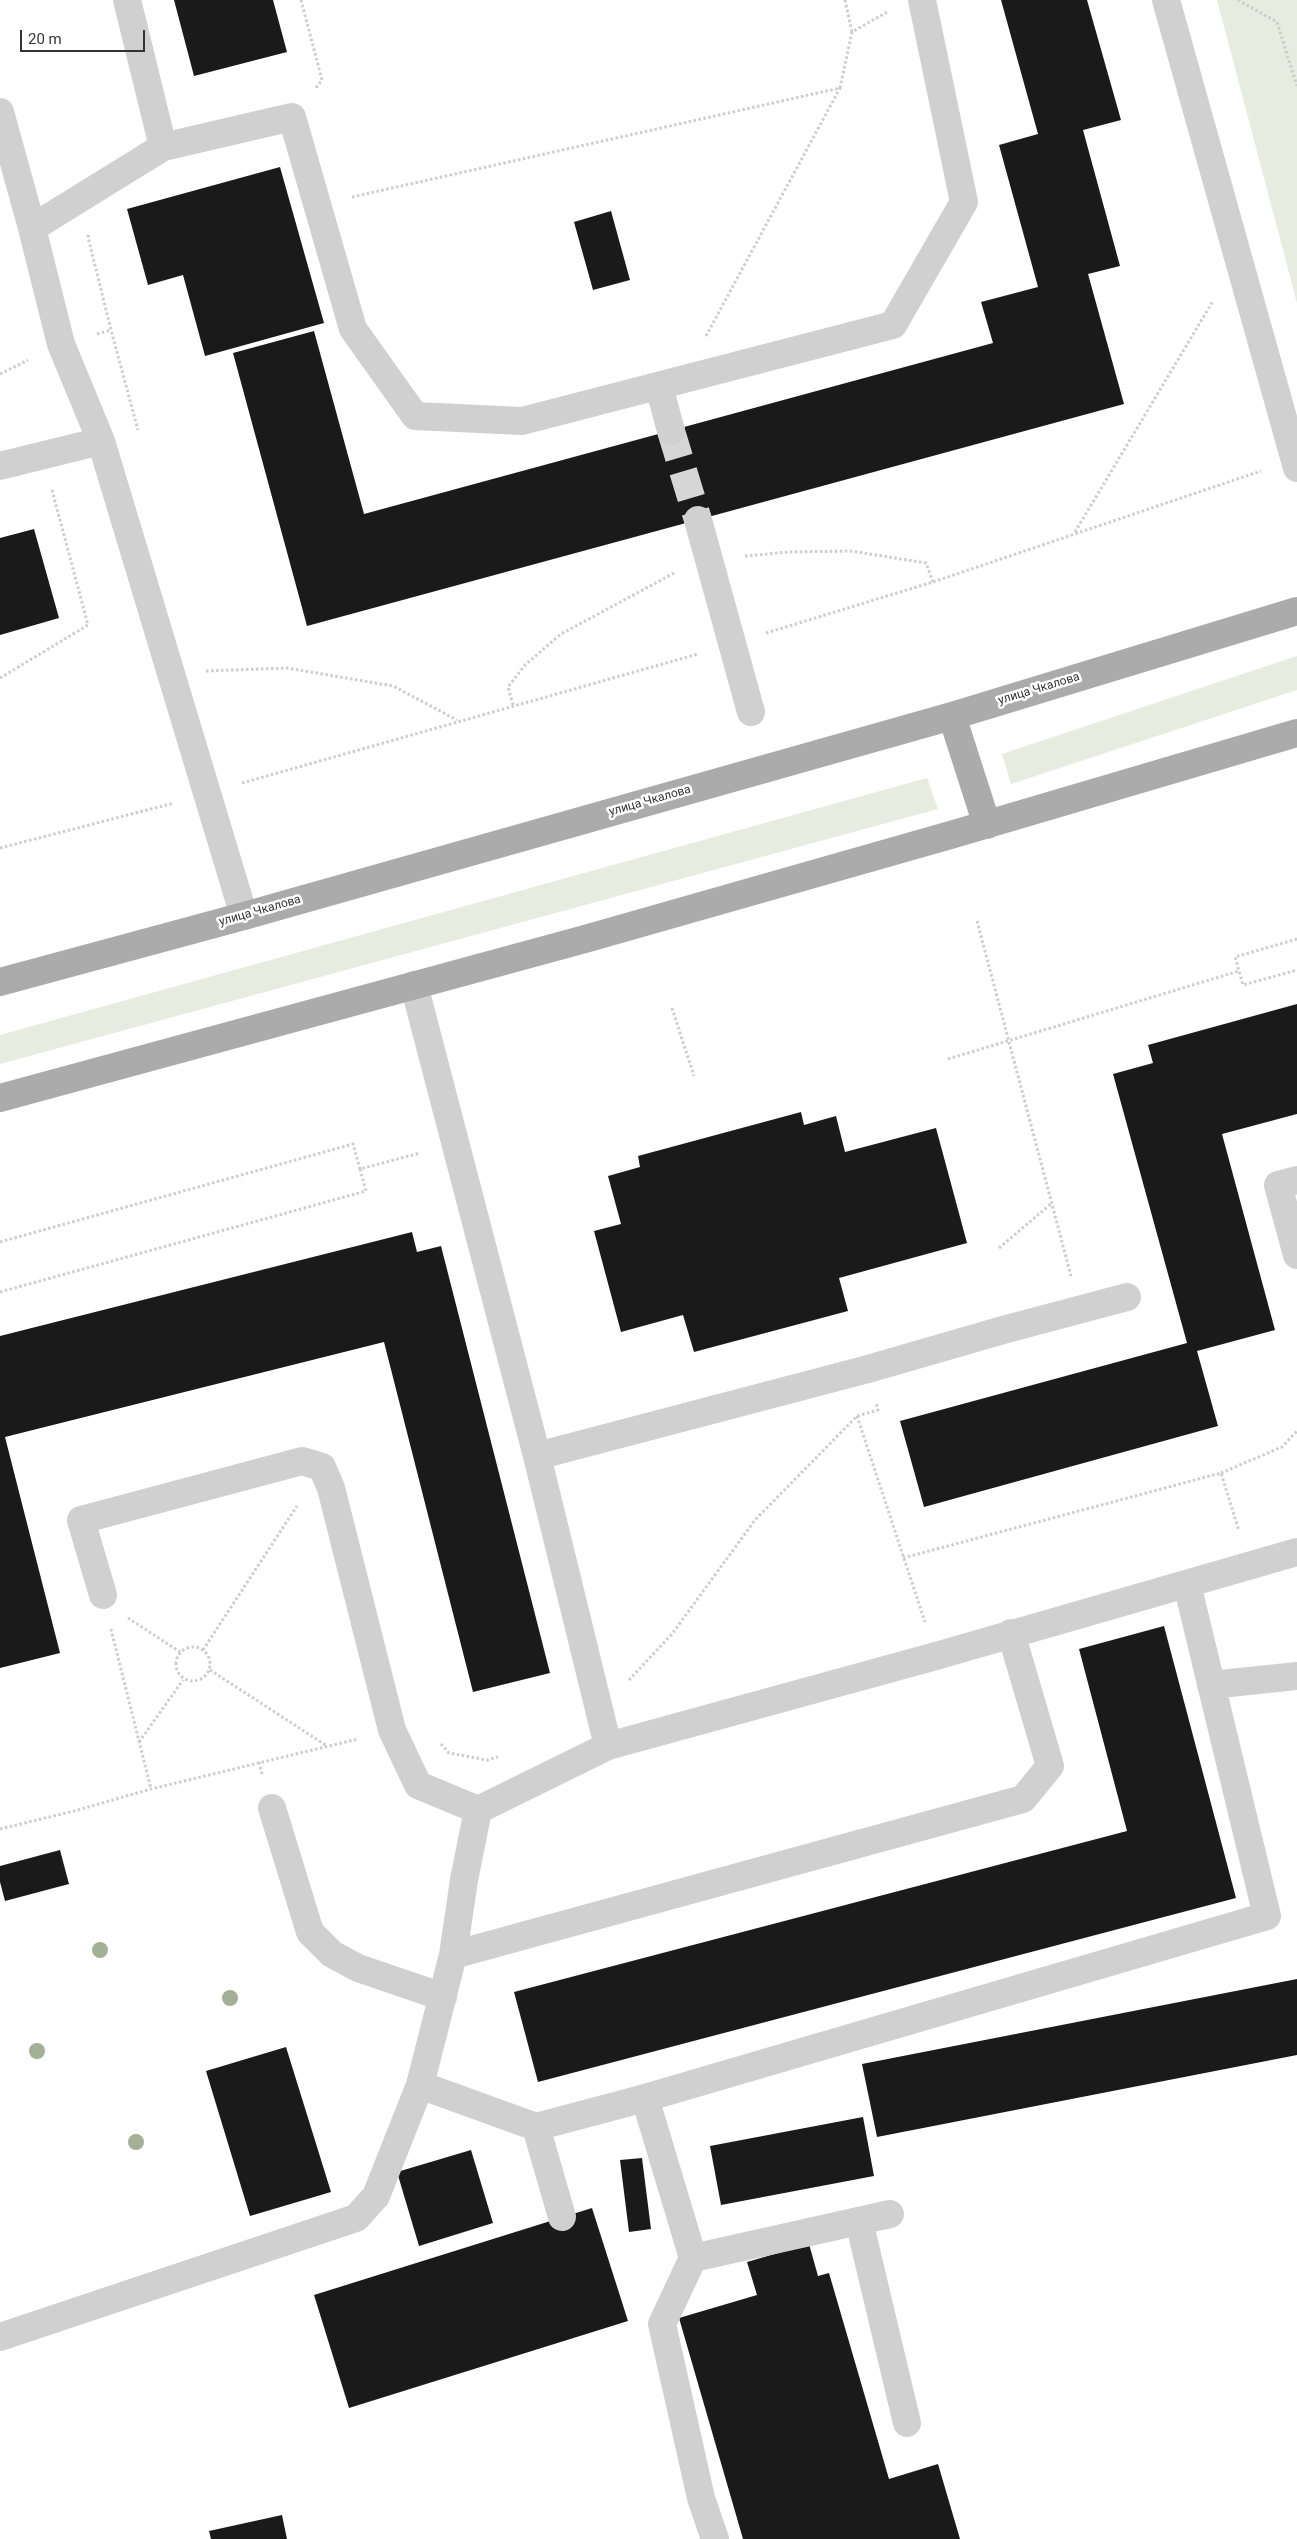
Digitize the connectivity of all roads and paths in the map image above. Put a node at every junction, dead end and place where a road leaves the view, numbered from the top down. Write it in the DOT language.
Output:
graph roads {
  1 [pos="127,0"];
  2 [pos="301,0"];
  3 [pos="844,0"];
  4 [pos="922,0"];
  5 [pos="1166,0"];
  6 [pos="1238,0"];
  7 [pos="892,9"];
  8 [pos="852,32"];
  9 [pos="1297,86"];
  10 [pos="840,88"];
  11 [pos="0,112"];
  12 [pos="292,117"];
  13 [pos="163,147"];
  14 [pos="317,205"];
  15 [pos="32,228"];
  16 [pos="92,230"];
  17 [pos="1216,297"];
  18 [pos="671,383"];
  19 [pos="671,431"];
  20 [pos="139,434"];
  21 [pos="101,441"];
  22 [pos="42,455"];
  23 [pos="1296,464"];
  24 [pos="0,466"];
  25 [pos="698,520"];
  26 [pos="1075,532"];
  27 [pos="1297,611"];
  28 [pos="733,644"];
  29 [pos="0,678"];
  30 [pos="206,680"];
  31 [pos="751,712"];
  32 [pos="952,716"];
  33 [pos="458,721"];
  34 [pos="1297,733"];
  35 [pos="207,794"];
  36 [pos="986,825"];
  37 [pos="0,848"];
  38 [pos="244,916"];
  39 [pos="977,921"];
  40 [pos="1297,939"];
  41 [pos="1297,970"];
  42 [pos="1239,971"];
  43 [pos="0,982"];
  44 [pos="414,985"];
  45 [pos="672,1008"];
  46 [pos="1009,1041"];
  47 [pos="948,1059"];
  48 [pos="694,1076"];
  49 [pos="0,1098"];
  50 [pos="456,1143"];
  51 [pos="360,1169"];
  52 [pos="1297,1180"];
  53 [pos="1052,1203"];
  54 [pos="0,1242"];
  55 [pos="999,1248"];
  56 [pos="1297,1255"];
  57 [pos="0,1292"];
  58 [pos="1127,1297"];
  59 [pos="1080,1310"];
  60 [pos="868,1369"];
  61 [pos="857,1416"];
  62 [pos="1297,1432"];
  63 [pos="537,1456"];
  64 [pos="322,1468"];
  65 [pos="1221,1473"];
  66 [pos="1297,1552"];
  67 [pos="904,1558"];
  68 [pos="1249,1566"];
  69 [pos="1187,1584"];
  70 [pos="104,1599"];
  71 [pos="1011,1632"];
  72 [pos="203,1650"];
  73 [pos="180,1652"];
  74 [pos="936,1656"];
  75 [pos="210,1670"];
  76 [pos="1297,1676"];
  77 [pos="183,1680"];
  78 [pos="1211,1685"];
  79 [pos="596,1697"];
  80 [pos="392,1730"];
  81 [pos="139,1742"];
  82 [pos="328,1746"];
  83 [pos="608,1746"];
  84 [pos="506,1756"];
  85 [pos="151,1788"];
  86 [pos="272,1808"];
  87 [pos="478,1810"];
  88 [pos="0,1829"];
  89 [pos="453,1955"];
  90 [pos="443,1997"];
  91 [pos="420,2085"];
  92 [pos="645,2098"];
  93 [pos="536,2127"];
  94 [pos="890,2214"];
  95 [pos="562,2217"];
  96 [pos="859,2221"];
  97 [pos="693,2258"];
  98 [pos="0,2337"];
  99 [pos="907,2423"];
  100 [pos="715,2539"];
  1 -- 13 [label="street"];
  2 -- 12 [label="path"];
  3 -- 8 [label="path"];
  4 -- 18 [label="street"];
  5 -- 23 [label="street"];
  6 -- 9 [label="path"];
  7 -- 8 [label="path"];
  8 -- 10 [label="path"];
  10 -- 14 [label="path"];
  10 -- 18 [label="path"];
  11 -- 15 [label="street"];
  12 -- 13 [label="street"];
  12 -- 14 [label="street"];
  13 -- 15 [label="street"];
  14 -- 18 [label="street"];
  15 -- 21 [label="street"];
  16 -- 20 [label="path"];
  17 -- 26 [label="path"];
  18 -- 19 [label="street"];
  21 -- 22 [label="street"];
  21 -- 35 [label="street"];
  22 -- 24 [label="street"];
  22 -- 29 [label="path"];
  23 -- 26 [label="path"];
  25 -- 28 [label="street"];
  26 -- 28 [label="path"];
  27 -- 32 [label="main road, улица Чкалова"];
  28 -- 31 [label="street"];
  28 -- 33 [label="path"];
  30 -- 33 [label="path"];
  32 -- 36 [label="main road"];
  32 -- 38 [label="main road, улица Чкалова"];
  33 -- 35 [label="path"];
  34 -- 36 [label="main road"];
  35 -- 37 [label="path"];
  35 -- 38 [label="street"];
  36 -- 44 [label="main road"];
  38 -- 43 [label="main road, улица Чкалова"];
  39 -- 46 [label="path"];
  40 -- 42 [label="path"];
  41 -- 42 [label="path"];
  42 -- 46 [label="path"];
  44 -- 49 [label="main road"];
  44 -- 50 [label="street"];
  45 -- 48 [label="path"];
  46 -- 47 [label="path"];
  46 -- 53 [label="path"];
  50 -- 51 [label="path"];
  50 -- 63 [label="street"];
  51 -- 54 [label="path"];
  51 -- 57 [label="path"];
  52 -- 56 [label="street"];
  53 -- 55 [label="path"];
  53 -- 59 [label="path"];
  58 -- 59 [label="street"];
  59 -- 60 [label="street"];
  60 -- 61 [label="path"];
  60 -- 63 [label="street"];
  61 -- 67 [label="path"];
  61 -- 79 [label="path"];
  62 -- 65 [label="path"];
  63 -- 79 [label="street"];
  64 -- 70 [label="street"];
  64 -- 72 [label="path"];
  64 -- 80 [label="street"];
  65 -- 67 [label="path"];
  65 -- 68 [label="path"];
  66 -- 68 [label="street"];
  67 -- 74 [label="path"];
  68 -- 69 [label="street"];
  69 -- 71 [label="street"];
  69 -- 78 [label="street"];
  70 -- 73 [label="path"];
  70 -- 81 [label="path"];
  71 -- 74 [label="street"];
  71 -- 89 [label="street"];
  72 -- 73 [label="path"];
  72 -- 75 [label="path"];
  73 -- 77 [label="path"];
  74 -- 83 [label="street"];
  75 -- 77 [label="path"];
  75 -- 82 [label="path"];
  76 -- 78 [label="street"];
  77 -- 81 [label="path"];
  78 -- 92 [label="street"];
  79 -- 83 [label="street"];
  80 -- 82 [label="path"];
  80 -- 84 [label="path"];
  80 -- 87 [label="street"];
  81 -- 85 [label="path"];
  82 -- 85 [label="path"];
  83 -- 87 [label="street"];
  85 -- 88 [label="path"];
  86 -- 90 [label="street"];
  87 -- 89 [label="street"];
  89 -- 90 [label="street"];
  90 -- 91 [label="street"];
  91 -- 93 [label="street"];
  91 -- 98 [label="street"];
  92 -- 93 [label="street"];
  92 -- 97 [label="street"];
  93 -- 95 [label="street"];
  94 -- 96 [label="street"];
  96 -- 97 [label="street"];
  96 -- 99 [label="street"];
  97 -- 100 [label="street"];
}
